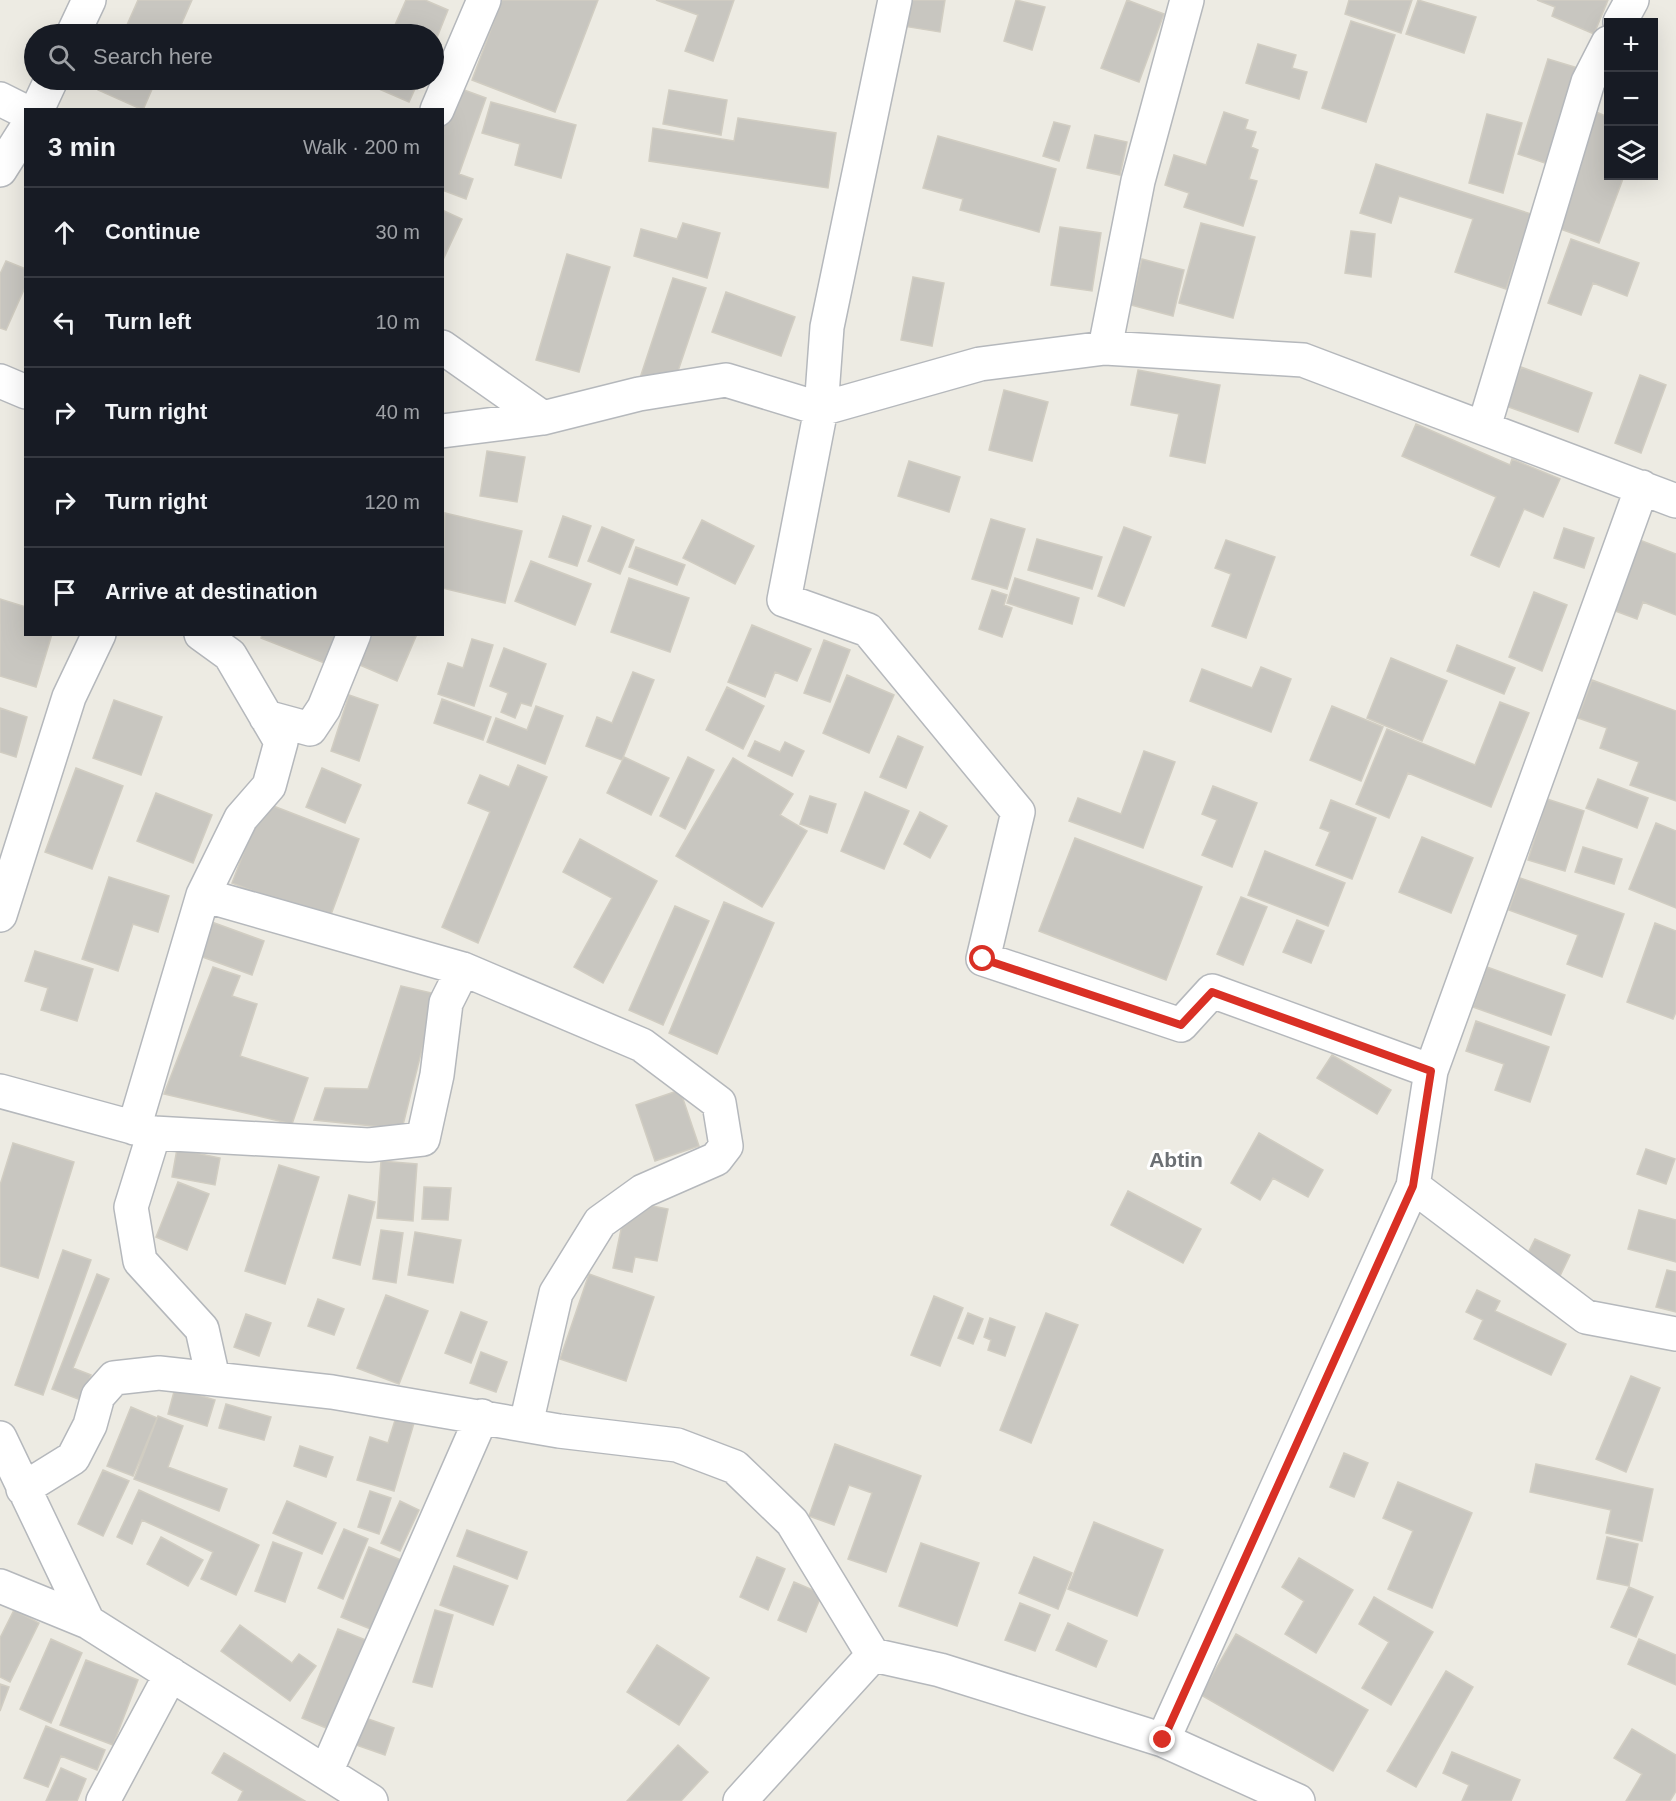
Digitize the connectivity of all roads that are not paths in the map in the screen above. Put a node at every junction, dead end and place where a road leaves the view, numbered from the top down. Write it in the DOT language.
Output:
graph roads {
  1 [pos="89,0"];
  2 [pos="484,0"];
  3 [pos="895,0"];
  4 [pos="1187,0"];
  5 [pos="1632,0"];
  6 [pos="1622,18"];
  7 [pos="77,24"];
  8 [pos="1604,51"];
  9 [pos="46,90"];
  10 [pos="0,99"];
  11 [pos="38,108"];
  12 [pos="438,108"];
  13 [pos="24,111"];
  14 [pos="24,132"];
  15 [pos="0,170"];
  16 [pos="444,348"];
  17 [pos="1105,348"];
  18 [pos="0,381"];
  19 [pos="24,391"];
  20 [pos="821,409"];
  21 [pos="543,418"];
  22 [pos="1484,427"];
  23 [pos="444,431"];
  24 [pos="1642,487"];
  25 [pos="1676,501"];
  26 [pos="98,636"];
  27 [pos="204,636"];
  28 [pos="353,636"];
  29 [pos="266,717"];
  30 [pos="203,895"];
  31 [pos="0,915"];
  32 [pos="463,969"];
  33 [pos="1431,1071"];
  34 [pos="0,1091"];
  35 [pos="145,1130"];
  36 [pos="1413,1186"];
  37 [pos="1676,1334"];
  38 [pos="213,1378"];
  39 [pos="482,1416"];
  40 [pos="526,1424"];
  41 [pos="0,1438"];
  42 [pos="23,1489"];
  43 [pos="0,1586"];
  44 [pos="88,1622"];
  45 [pos="873,1655"];
  46 [pos="171,1674"];
  47 [pos="1163,1740"];
  48 [pos="326,1772"];
  49 [pos="103,1801"];
  50 [pos="371,1801"];
  51 [pos="740,1801"];
  52 [pos="1298,1801"];
  1 -- 7 [label="street"];
  2 -- 12 [label="street"];
  3 -- 20 [label="street"];
  4 -- 17 [label="street"];
  5 -- 6 [label="street"];
  8 -- 22 [label="street"];
  9 -- 11 [label="street"];
  10 -- 13 [label="street"];
  14 -- 15 [label="street"];
  16 -- 21 [label="street"];
  17 -- 20 [label="street"];
  17 -- 22 [label="street"];
  18 -- 19 [label="street"];
  20 -- 21 [label="street"];
  20 -- 33 [label="street"];
  21 -- 23 [label="street"];
  22 -- 24 [label="street"];
  24 -- 25 [label="street"];
  24 -- 33 [label="street"];
  26 -- 31 [label="street"];
  27 -- 29 [label="street"];
  28 -- 29 [label="street"];
  29 -- 30 [label="street"];
  30 -- 32 [label="street"];
  30 -- 35 [label="street"];
  32 -- 35 [label="street"];
  32 -- 40 [label="street"];
  33 -- 36 [label="street"];
  34 -- 35 [label="street"];
  35 -- 38 [label="street"];
  36 -- 37 [label="street"];
  36 -- 47 [label="street"];
  38 -- 39 [label="street"];
  38 -- 42 [label="street"];
  39 -- 40 [label="street"];
  39 -- 48 [label="street"];
  40 -- 45 [label="street"];
  41 -- 42 [label="street"];
  42 -- 44 [label="street"];
  43 -- 44 [label="street"];
  44 -- 46 [label="street"];
  45 -- 47 [label="street"];
  45 -- 51 [label="street"];
  46 -- 48 [label="street"];
  46 -- 49 [label="street"];
  47 -- 52 [label="street"];
  48 -- 50 [label="street"];
}
